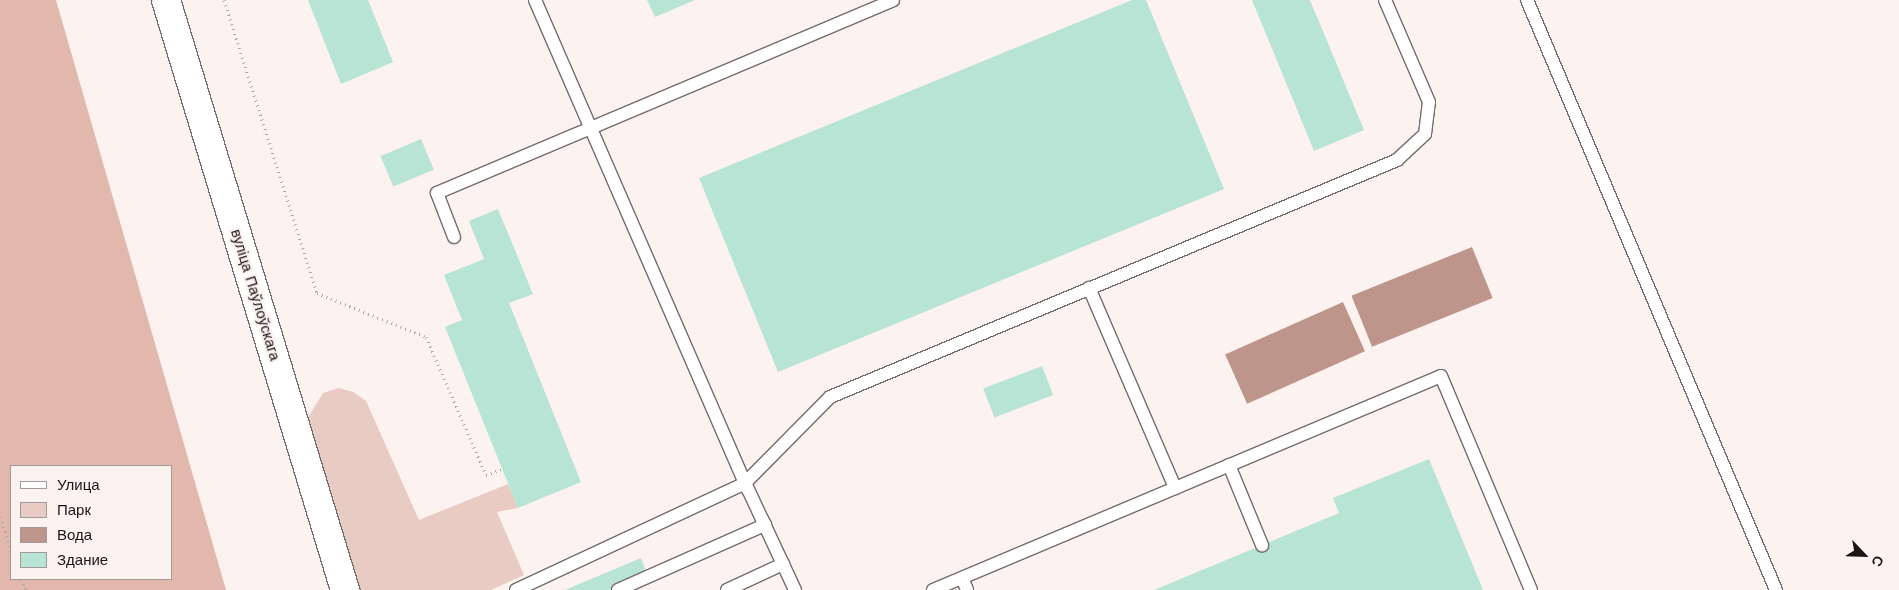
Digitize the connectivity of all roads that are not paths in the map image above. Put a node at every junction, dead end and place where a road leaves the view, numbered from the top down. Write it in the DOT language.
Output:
graph roads {
  1 [pos="166,0"];
  2 [pos="535,0"];
  3 [pos="893,0"];
  4 [pos="1385,0"];
  5 [pos="1527,0"];
  6 [pos="590,129"];
  7 [pos="454,237"];
  8 [pos="1089,288"];
  9 [pos="1229,465"];
  10 [pos="745,483"];
  11 [pos="1175,488"];
  12 [pos="765,525"];
  13 [pos="1262,545"];
  14 [pos="783,564"];
  15 [pos="962,578"];
  16 [pos="345,590"];
  17 [pos="516,590"];
  18 [pos="618,590"];
  19 [pos="727,590"];
  20 [pos="795,590"];
  21 [pos="933,590"];
  22 [pos="967,590"];
  23 [pos="1531,590"];
  24 [pos="1776,590"];
  1 -- 16 [label="street, вуліца Паўлоўскага"];
  2 -- 6 [label="lane"];
  3 -- 6 [label="lane"];
  4 -- 8 [label="lane"];
  5 -- 24 [label="lane"];
  6 -- 7 [label="lane"];
  6 -- 10 [label="lane"];
  8 -- 10 [label="lane"];
  8 -- 11 [label="lane"];
  9 -- 11 [label="lane"];
  9 -- 13 [label="lane"];
  9 -- 23 [label="lane"];
  10 -- 12 [label="lane"];
  10 -- 17 [label="lane"];
  11 -- 15 [label="lane"];
  12 -- 14 [label="lane"];
  12 -- 18 [label="lane"];
  14 -- 19 [label="lane"];
  14 -- 20 [label="lane"];
  15 -- 21 [label="lane"];
  15 -- 22 [label="lane"];
}
